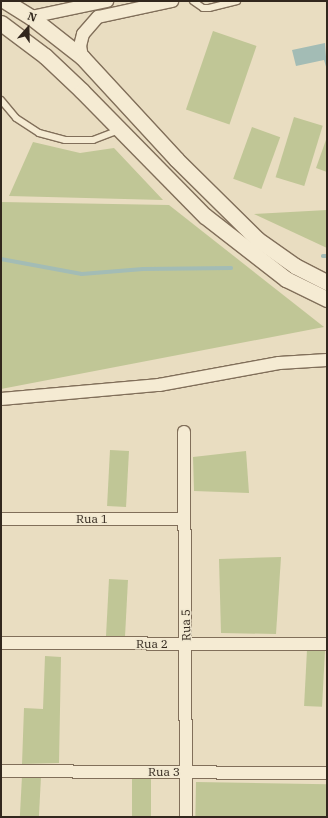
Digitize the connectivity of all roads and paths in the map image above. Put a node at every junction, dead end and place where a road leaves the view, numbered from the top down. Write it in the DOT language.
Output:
graph roads {
  1 [pos="5,1"];
  2 [pos="107,1"];
  3 [pos="172,1"];
  4 [pos="193,1"];
  5 [pos="237,1"];
  6 [pos="30,17"];
  7 [pos="1,23"];
  8 [pos="82,57"];
  9 [pos="1,100"];
  10 [pos="138,117"];
  11 [pos="119,130"];
  12 [pos="295,266"];
  13 [pos="286,279"];
  14 [pos="327,282"];
  15 [pos="327,299"];
  16 [pos="327,360"];
  17 [pos="1,399"];
  18 [pos="184,432"];
  19 [pos="1,519"];
  20 [pos="184,519"];
  21 [pos="1,644"];
  22 [pos="186,644"];
  23 [pos="327,644"];
  24 [pos="1,770"];
  25 [pos="186,772"];
  26 [pos="327,773"];
  27 [pos="186,817"];
  1 -- 6 [label="street"];
  2 -- 6 [label="street"];
  3 -- 8 [label="street"];
  4 -- 5 [label="lane"];
  6 -- 8 [label="street"];
  7 -- 11 [label="street"];
  8 -- 10 [label="street"];
  9 -- 11 [label="lane"];
  10 -- 11 [label="street"];
  10 -- 12 [label="street"];
  11 -- 13 [label="street"];
  12 -- 13 [label="street"];
  12 -- 14 [label="street"];
  13 -- 15 [label="street"];
  16 -- 17 [label="street"];
  18 -- 20 [label="street, Rua 5"];
  19 -- 20 [label="street, Rua 1"];
  20 -- 22 [label="street, Rua 5"];
  21 -- 22 [label="street, Rua 2"];
  22 -- 23 [label="street, Rua 2"];
  22 -- 25 [label="street, Rua 5"];
  24 -- 25 [label="street, Rua 3"];
  25 -- 26 [label="street, Rua 3"];
  25 -- 27 [label="street, Rua 5"];
}
